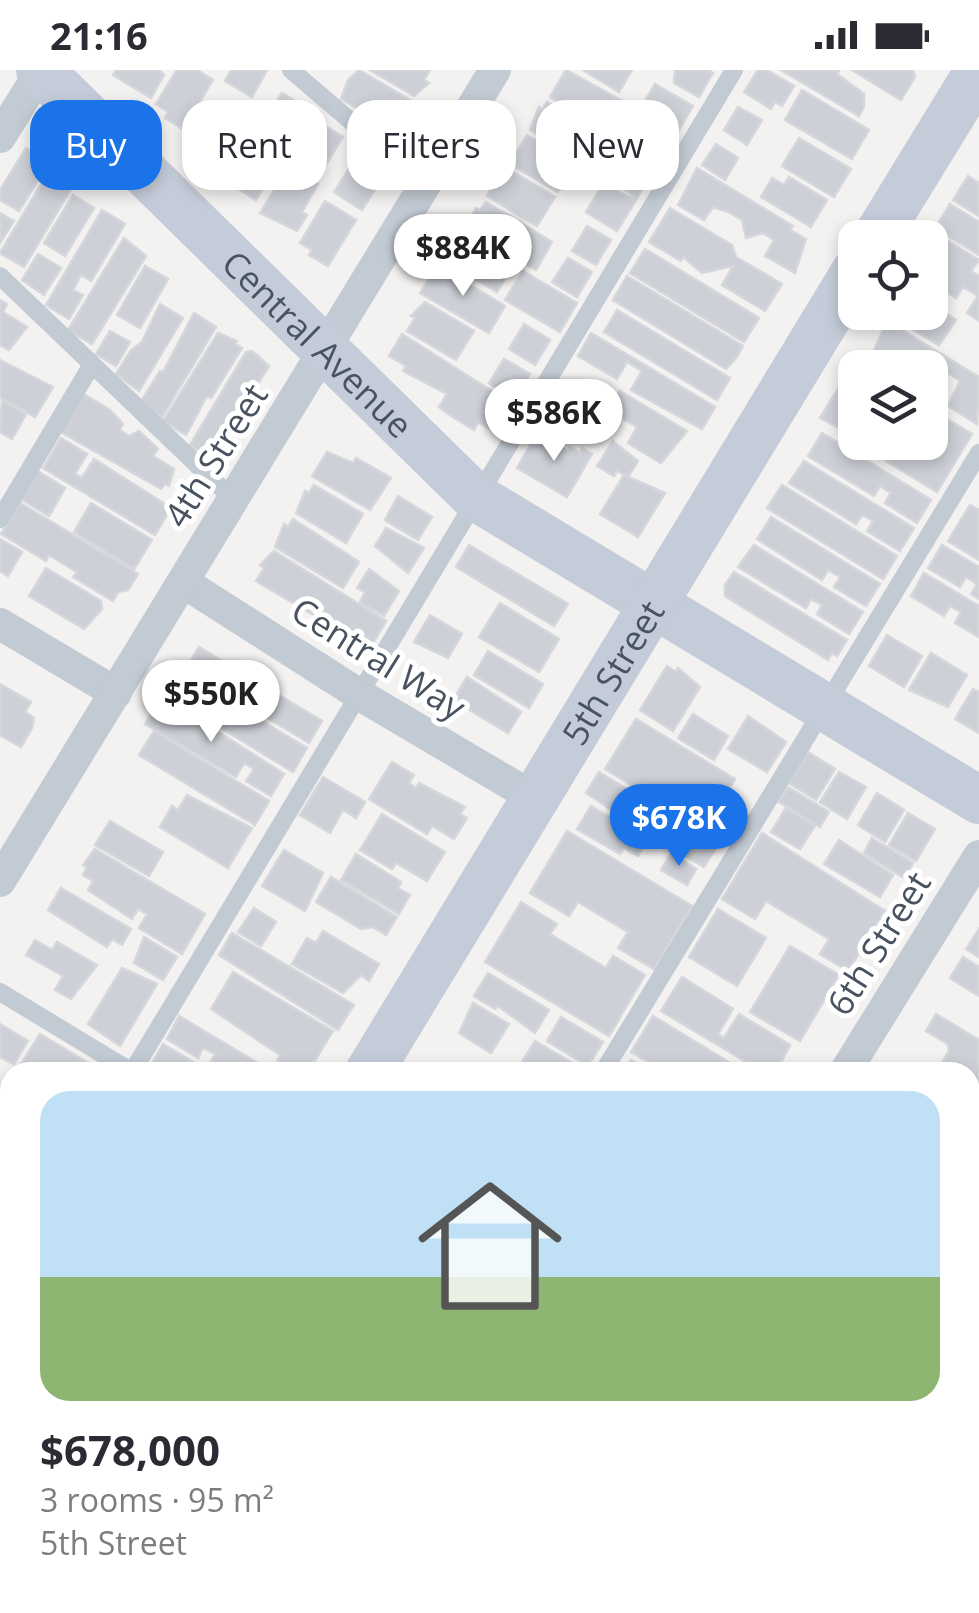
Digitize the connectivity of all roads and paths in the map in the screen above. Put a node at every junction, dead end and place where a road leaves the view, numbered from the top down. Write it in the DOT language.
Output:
graph roads {
  1 [pos="41,70"];
  2 [pos="291,70"];
  3 [pos="495,70"];
  4 [pos="734,70"];
  5 [pos="979,70"];
  6 [pos="476,100"];
  7 [pos="347,118"];
  8 [pos="0,137"];
  9 [pos="419,190"];
  10 [pos="887,220"];
  11 [pos="0,276"];
  12 [pos="838,300"];
  13 [pos="327,350"];
  14 [pos="91,366"];
  15 [pos="979,453"];
  16 [pos="474,496"];
  17 [pos="235,500"];
  18 [pos="0,518"];
  19 [pos="183,582"];
  20 [pos="652,602"];
  21 [pos="0,624"];
  22 [pos="116,694"];
  23 [pos="360,695"];
  24 [pos="827,705"];
  25 [pos="536,799"];
  26 [pos="979,800"];
  27 [pos="979,856"];
  28 [pos="0,880"];
  29 [pos="0,992"];
  30 [pos="116,1062"];
  31 [pos="138,1062"];
  32 [pos="375,1062"];
  33 [pos="609,1062"];
  34 [pos="852,1062"];
  1 -- 8 [label="street"];
  1 -- 13 [label="street, Central Avenue"];
  2 -- 7 [label="lane"];
  3 -- 6 [label="street, 4th Street"];
  4 -- 16 [label="lane"];
  5 -- 10 [label="street"];
  9 -- 13 [label="street, 4th Street"];
  11 -- 14 [label="lane"];
  12 -- 20 [label="street, 5th Street"];
  13 -- 16 [label="street, Central Avenue"];
  13 -- 17 [label="street, 4th Street"];
  14 -- 17 [label="lane"];
  14 -- 18 [label="lane"];
  15 -- 24 [label="lane"];
  16 -- 20 [label="street, Central Avenue"];
  16 -- 23 [label="lane"];
  17 -- 19 [label="street, 4th Street"];
  19 -- 22 [label="street, 4th Street"];
  19 -- 23 [label="street, Central Way"];
  20 -- 24 [label="street, Central Avenue"];
  20 -- 25 [label="street, 5th Street"];
  21 -- 22 [label="street"];
  22 -- 28 [label="street, 4th Street"];
  23 -- 25 [label="street, Central Way"];
  23 -- 31 [label="lane"];
  24 -- 26 [label="street, Central Avenue"];
  24 -- 33 [label="lane"];
  25 -- 32 [label="street, 5th Street"];
  27 -- 34 [label="street, 6th Street"];
  29 -- 30 [label="lane"];
}
